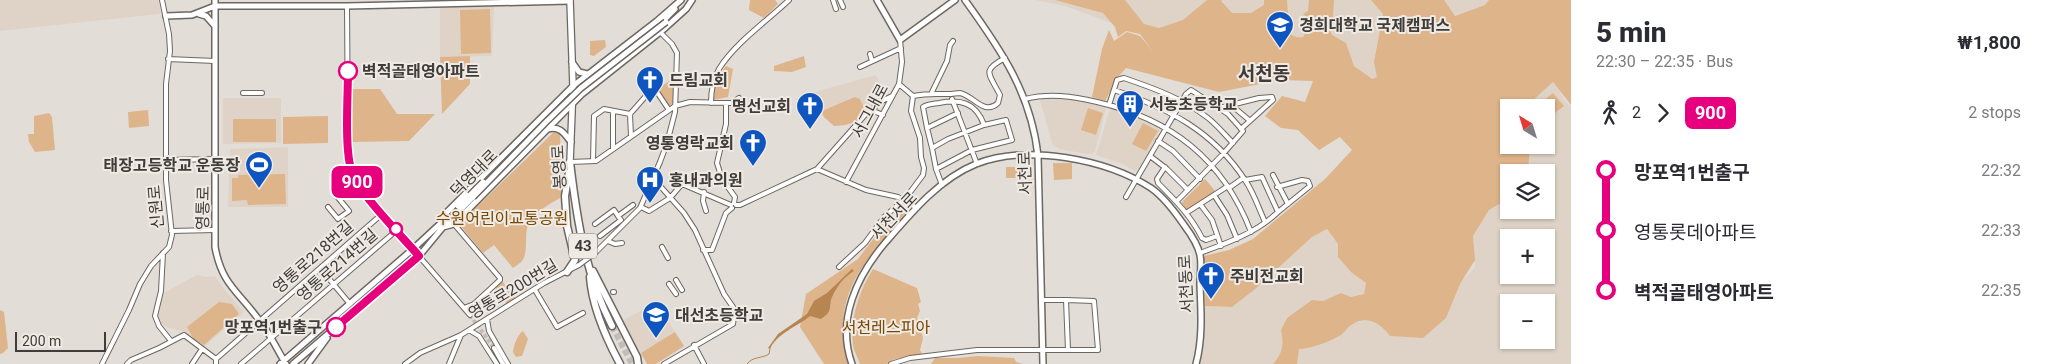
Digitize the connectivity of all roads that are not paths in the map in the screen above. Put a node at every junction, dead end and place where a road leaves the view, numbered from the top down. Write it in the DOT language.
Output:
graph roads {
  1 [pos="162,0"];
  2 [pos="570,0"];
  3 [pos="683,0"];
  4 [pos="691,0"];
  5 [pos="789,0"];
  6 [pos="833,0"];
  7 [pos="840,0"];
  8 [pos="876,0"];
  9 [pos="955,0"];
  10 [pos="965,0"];
  11 [pos="215,3"];
  12 [pos="347,3"];
  13 [pos="843,7"];
  14 [pos="836,9"];
  15 [pos="199,14"];
  16 [pos="166,16"];
  17 [pos="665,21"];
  18 [pos="215,26"];
  19 [pos="660,32"];
  20 [pos="900,40"];
  21 [pos="953,41"];
  22 [pos="901,48"];
  23 [pos="870,54"];
  24 [pos="1005,58"];
  25 [pos="168,59"];
  26 [pos="215,60"];
  27 [pos="872,61"];
  28 [pos="572,62"];
  29 [pos="860,67"];
  30 [pos="588,74"];
  31 [pos="899,84"];
  32 [pos="572,86"];
  33 [pos="1114,90"];
  34 [pos="932,92"];
  35 [pos="243,93"];
  36 [pos="262,93"];
  37 [pos="950,94"];
  38 [pos="894,95"];
  39 [pos="913,96"];
  40 [pos="739,98"];
  41 [pos="1025,99"];
  42 [pos="953,100"];
  43 [pos="1181,102"];
  44 [pos="711,103"];
  45 [pos="572,104"];
  46 [pos="726,104"];
  47 [pos="1109,104"];
  48 [pos="1230,104"];
  49 [pos="675,106"];
  50 [pos="1219,108"];
  51 [pos="669,110"];
  52 [pos="871,110"];
  53 [pos="613,111"];
  54 [pos="958,113"];
  55 [pos="630,114"];
  56 [pos="884,114"];
  57 [pos="1174,114"];
  58 [pos="1249,120"];
  59 [pos="984,125"];
  60 [pos="927,128"];
  61 [pos="1166,128"];
  62 [pos="548,129"];
  63 [pos="1241,129"];
  64 [pos="965,132"];
  65 [pos="631,136"];
  66 [pos="1158,141"];
  67 [pos="571,142"];
  68 [pos="1233,143"];
  69 [pos="932,148"];
  70 [pos="613,149"];
  71 [pos="972,150"];
  72 [pos="1224,154"];
  73 [pos="1038,156"];
  74 [pos="1150,156"];
  75 [pos="216,158"];
  76 [pos="166,160"];
  77 [pos="593,161"];
  78 [pos="570,164"];
  79 [pos="976,164"];
  80 [pos="1212,167"];
  81 [pos="1165,168"];
  82 [pos="817,169"];
  83 [pos="936,169"];
  84 [pos="1273,176"];
  85 [pos="653,178"];
  86 [pos="1200,179"];
  87 [pos="1244,179"];
  88 [pos="1136,180"];
  89 [pos="846,182"];
  90 [pos="942,184"];
  91 [pos="1228,187"];
  92 [pos="1278,187"];
  93 [pos="1188,190"];
  94 [pos="704,192"];
  95 [pos="335,194"];
  96 [pos="1214,195"];
  97 [pos="1126,197"];
  98 [pos="670,198"];
  99 [pos="904,200"];
  100 [pos="1177,201"];
  101 [pos="1200,204"];
  102 [pos="1288,204"];
  103 [pos="733,205"];
  104 [pos="633,206"];
  105 [pos="328,207"];
  106 [pos="640,207"];
  107 [pos="916,208"];
  108 [pos="706,211"];
  109 [pos="1186,212"];
  110 [pos="1278,212"];
  111 [pos="382,214"];
  112 [pos="618,216"];
  113 [pos="1265,222"];
  114 [pos="454,224"];
  115 [pos="595,224"];
  116 [pos="441,226"];
  117 [pos="215,230"];
  118 [pos="397,230"];
  119 [pos="171,232"];
  120 [pos="1251,232"];
  121 [pos="600,236"];
  122 [pos="1217,236"];
  123 [pos="1237,240"];
  124 [pos="608,241"];
  125 [pos="622,243"];
  126 [pos="1221,246"];
  127 [pos="662,247"];
  128 [pos="413,249"];
  129 [pos="703,250"];
  130 [pos="163,253"];
  131 [pos="1200,254"];
  132 [pos="419,256"];
  133 [pos="668,258"];
  134 [pos="588,263"];
  135 [pos="320,268"];
  136 [pos="839,268"];
  137 [pos="567,272"];
  138 [pos="676,280"];
  139 [pos="669,284"];
  140 [pos="333,285"];
  141 [pos="535,290"];
  142 [pos="682,290"];
  143 [pos="676,294"];
  144 [pos="1041,300"];
  145 [pos="1066,300"];
  146 [pos="350,304"];
  147 [pos="464,308"];
  148 [pos="583,313"];
  149 [pos="470,315"];
  150 [pos="487,319"];
  151 [pos="260,320"];
  152 [pos="612,326"];
  153 [pos="469,330"];
  154 [pos="332,331"];
  155 [pos="460,335"];
  156 [pos="271,338"];
  157 [pos="170,341"];
  158 [pos="694,345"];
  159 [pos="494,348"];
  160 [pos="202,349"];
  161 [pos="1042,349"];
  162 [pos="1068,350"];
  163 [pos="216,359"];
  164 [pos="283,363"];
  165 [pos="102,364"];
  166 [pos="127,364"];
  167 [pos="192,364"];
  168 [pos="216,364"];
  169 [pos="241,364"];
  170 [pos="293,364"];
  171 [pos="308,364"];
  172 [pos="405,364"];
  173 [pos="449,364"];
  174 [pos="497,364"];
  175 [pos="503,364"];
  176 [pos="508,364"];
  177 [pos="620,364"];
  178 [pos="638,364"];
  179 [pos="664,364"];
  180 [pos="704,364"];
  181 [pos="852,364"];
  182 [pos="891,364"];
  183 [pos="1043,364"];
  184 [pos="1196,364"];
  1 -- 16 [label="street, 신원로"];
  2 -- 12 [label="street"];
  2 -- 28 [label="main road, 봉영로 / 43"];
  3 -- 17 [label="street, 덕영대로"];
  3 -- 30 [label="street"];
  4 -- 17 [label="street, 덕영대로"];
  4 -- 19 [label="street"];
  5 -- 44 [label="street"];
  6 -- 14 [label="street"];
  7 -- 13 [label="street"];
  8 -- 20 [label="street, 서그내로"];
  9 -- 20 [label="street"];
  10 -- 24 [label="street, 서천로"];
  11 -- 12 [label="street"];
  11 -- 15 [label="street"];
  11 -- 18 [label="street, 영통로"];
  12 -- 111 [label="street"];
  15 -- 16 [label="street"];
  15 -- 18 [label="street"];
  16 -- 25 [label="street, 신원로"];
  17 -- 116 [label="street, 덕영대로, bridge"];
  18 -- 26 [label="street, 영통로"];
  19 -- 45 [label="street"];
  19 -- 49 [label="street, 영통로200번길"];
  20 -- 22 [label="street, 서그내로"];
  21 -- 34 [label="street"];
  22 -- 27 [label="street, 서그내로"];
  22 -- 31 [label="street, 서그내로"];
  23 -- 27 [label="street"];
  24 -- 37 [label="street"];
  24 -- 41 [label="street, 서천로"];
  25 -- 26 [label="street"];
  25 -- 76 [label="street, 신원로"];
  26 -- 75 [label="street, 영통로"];
  27 -- 29 [label="street, 서그내로"];
  28 -- 30 [label="street"];
  28 -- 32 [label="main road, 봉영로 / 43"];
  30 -- 32 [label="street"];
  31 -- 38 [label="street, 서그내로"];
  31 -- 39 [label="street"];
  32 -- 45 [label="main road, 봉영로 / 43"];
  32 -- 116 [label="street"];
  33 -- 43 [label="street"];
  33 -- 47 [label="street"];
  33 -- 57 [label="street"];
  34 -- 37 [label="street"];
  34 -- 39 [label="street"];
  35 -- 36 [label="street"];
  37 -- 42 [label="street"];
  38 -- 52 [label="street"];
  38 -- 56 [label="street, 서그내로"];
  39 -- 99 [label="street"];
  40 -- 46 [label="street"];
  41 -- 47 [label="street"];
  41 -- 73 [label="street, 서천로"];
  42 -- 54 [label="street"];
  42 -- 59 [label="street"];
  42 -- 60 [label="street"];
  43 -- 50 [label="street"];
  43 -- 57 [label="street"];
  43 -- 68 [label="street"];
  44 -- 46 [label="street"];
  44 -- 49 [label="street"];
  45 -- 62 [label="street"];
  45 -- 67 [label="main road, 봉영로 / 43"];
  46 -- 103 [label="street"];
  47 -- 61 [label="street"];
  48 -- 50 [label="street"];
  48 -- 58 [label="street"];
  48 -- 58 [label="street"];
  49 -- 51 [label="street"];
  49 -- 85 [label="street, 영통로200번길"];
  50 -- 63 [label="street"];
  51 -- 55 [label="street"];
  51 -- 65 [label="street"];
  52 -- 56 [label="street"];
  52 -- 82 [label="street"];
  53 -- 55 [label="street"];
  53 -- 70 [label="street"];
  53 -- 77 [label="street"];
  54 -- 60 [label="street"];
  54 -- 64 [label="street"];
  55 -- 65 [label="street"];
  56 -- 89 [label="street, 서그내로"];
  57 -- 61 [label="street"];
  57 -- 72 [label="street"];
  58 -- 63 [label="street"];
  59 -- 64 [label="street"];
  59 -- 71 [label="street"];
  60 -- 69 [label="street"];
  61 -- 66 [label="street"];
  61 -- 80 [label="street"];
  62 -- 67 [label="street"];
  62 -- 114 [label="street"];
  63 -- 68 [label="street"];
  64 -- 69 [label="street"];
  64 -- 71 [label="street"];
  65 -- 70 [label="street"];
  66 -- 74 [label="street"];
  66 -- 86 [label="street"];
  67 -- 78 [label="main road, 봉영로 / 43"];
  68 -- 72 [label="street"];
  69 -- 83 [label="street"];
  70 -- 77 [label="street"];
  71 -- 79 [label="street"];
  71 -- 83 [label="street"];
  72 -- 80 [label="street"];
  72 -- 87 [label="street"];
  73 -- 79 [label="street, 서천서로"];
  73 -- 88 [label="street, 서천동로"];
  73 -- 144 [label="street, 서천로"];
  74 -- 81 [label="street"];
  74 -- 88 [label="street"];
  75 -- 76 [label="street"];
  75 -- 117 [label="street, 영통로"];
  76 -- 119 [label="street, 신원로"];
  77 -- 78 [label="street"];
  78 -- 134 [label="highway, 봉영로 / 43"];
  78 -- 137 [label="highway"];
  79 -- 90 [label="street, 서천서로"];
  80 -- 86 [label="street"];
  80 -- 91 [label="street"];
  81 -- 93 [label="street"];
  81 -- 100 [label="street"];
  82 -- 89 [label="street"];
  82 -- 103 [label="street"];
  83 -- 90 [label="street"];
  84 -- 92 [label="street"];
  85 -- 98 [label="street"];
  85 -- 106 [label="street, 영통로200번길"];
  86 -- 93 [label="street"];
  87 -- 91 [label="street"];
  87 -- 110 [label="street"];
  87 -- 113 [label="street"];
  88 -- 97 [label="street"];
  88 -- 131 [label="street, 서천동로"];
  89 -- 99 [label="street"];
  90 -- 107 [label="street, 서천서로"];
  91 -- 96 [label="street"];
  91 -- 120 [label="street"];
  92 -- 102 [label="street"];
  92 -- 102 [label="street"];
  93 -- 100 [label="street"];
  94 -- 98 [label="street"];
  94 -- 103 [label="street"];
  94 -- 108 [label="street"];
  95 -- 105 [label="street"];
  96 -- 101 [label="street"];
  96 -- 123 [label="street"];
  98 -- 106 [label="street"];
  98 -- 129 [label="street"];
  99 -- 107 [label="street"];
  99 -- 136 [label="street"];
  100 -- 109 [label="street"];
  101 -- 109 [label="street"];
  101 -- 122 [label="street"];
  102 -- 110 [label="street"];
  103 -- 129 [label="street"];
  104 -- 112 [label="street"];
  106 -- 124 [label="street, 영통로200번길"];
  107 -- 181 [label="street, 서천서로"];
  109 -- 122 [label="street"];
  110 -- 113 [label="street"];
  111 -- 118 [label="street"];
  111 -- 135 [label="street, 영통로218번길"];
  112 -- 115 [label="street"];
  112 -- 121 [label="street"];
  113 -- 120 [label="street"];
  114 -- 116 [label="street"];
  114 -- 147 [label="street"];
  116 -- 128 [label="street, 덕영대로"];
  116 -- 132 [label="street, 덕영대로"];
  117 -- 119 [label="street"];
  117 -- 151 [label="street, 영통로"];
  118 -- 128 [label="street"];
  118 -- 140 [label="street, 영통로214번길"];
  119 -- 130 [label="street, 신원로"];
  120 -- 123 [label="street"];
  122 -- 126 [label="street"];
  123 -- 126 [label="street"];
  124 -- 125 [label="street"];
  124 -- 137 [label="street, 영통로200번길, bridge"];
  126 -- 131 [label="street"];
  127 -- 133 [label="street"];
  128 -- 132 [label="street"];
  128 -- 146 [label="street, 덕영대로"];
  129 -- 158 [label="street"];
  130 -- 157 [label="street"];
  130 -- 165 [label="street, 신원로"];
  131 -- 184 [label="street, 서천동로"];
  132 -- 147 [label="street"];
  132 -- 154 [label="street, 덕영대로"];
  134 -- 152 [label="highway, 봉영로 / 43"];
  134 -- 177 [label="highway"];
  134 -- 178 [label="highway"];
  135 -- 140 [label="street"];
  135 -- 151 [label="street, 영통로218번길"];
  137 -- 141 [label="street, 영통로200번길"];
  138 -- 142 [label="street"];
  139 -- 143 [label="street"];
  140 -- 146 [label="street"];
  140 -- 156 [label="street, 영통로214번길"];
  141 -- 148 [label="street"];
  141 -- 150 [label="street, 영통로200번길"];
  144 -- 145 [label="street"];
  144 -- 161 [label="street, 서천로"];
  145 -- 162 [label="street"];
  145 -- 162 [label="street"];
  146 -- 164 [label="street, 덕영대로"];
  147 -- 149 [label="street"];
  150 -- 153 [label="street, 영통로200번길"];
  150 -- 176 [label="street"];
  151 -- 156 [label="street, 영통로"];
  151 -- 163 [label="street, 영통로218번길"];
  153 -- 155 [label="street, 영통로200번길"];
  153 -- 174 [label="street"];
  154 -- 170 [label="street, 덕영대로"];
  154 -- 171 [label="street"];
  155 -- 172 [label="street, 영통로200번길"];
  155 -- 173 [label="street"];
  156 -- 164 [label="street, 영통로"];
  156 -- 169 [label="street, 영통로214번길"];
  157 -- 160 [label="street"];
  157 -- 166 [label="street"];
  158 -- 179 [label="street"];
  158 -- 180 [label="street"];
  159 -- 175 [label="street"];
  160 -- 163 [label="street"];
  160 -- 167 [label="street"];
  161 -- 162 [label="street"];
  161 -- 182 [label="street"];
  161 -- 183 [label="street, 서천로"];
  163 -- 168 [label="street"];
}
